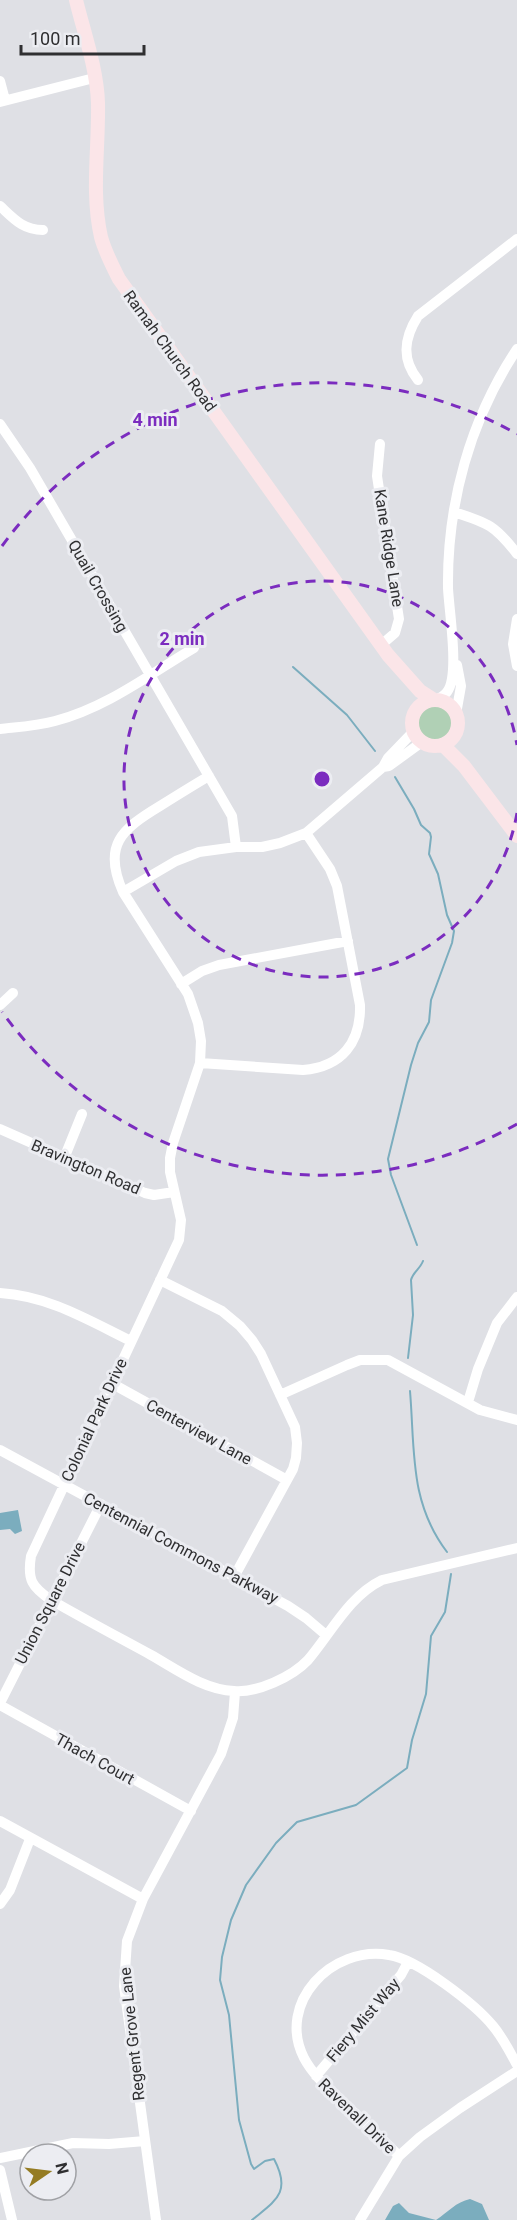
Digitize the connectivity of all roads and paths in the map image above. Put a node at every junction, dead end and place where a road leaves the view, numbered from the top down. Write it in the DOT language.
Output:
graph roads {
  1 [pos="76,0"];
  2 [pos="94,78"];
  3 [pos="0,81"];
  4 [pos="3,101"];
  5 [pos="0,206"];
  6 [pos="43,230"];
  7 [pos="517,239"];
  8 [pos="517,349"];
  9 [pos="418,380"];
  10 [pos="0,424"];
  11 [pos="380,444"];
  12 [pos="454,512"];
  13 [pos="517,554"];
  14 [pos="517,620"];
  15 [pos="194,648"];
  16 [pos="384,650"];
  17 [pos="453,653"];
  18 [pos="517,666"];
  19 [pos="150,675"];
  20 [pos="435,700"];
  21 [pos="417,708"];
  22 [pos="456,714"];
  23 [pos="0,729"];
  24 [pos="455,735"];
  25 [pos="418,736"];
  26 [pos="443,745"];
  27 [pos="208,776"];
  28 [pos="483,790"];
  29 [pos="306,833"];
  30 [pos="517,836"];
  31 [pos="236,847"];
  32 [pos="123,892"];
  33 [pos="348,941"];
  34 [pos="181,984"];
  35 [pos="13,993"];
  36 [pos="0,1005"];
  37 [pos="200,1063"];
  38 [pos="82,1114"];
  39 [pos="0,1129"];
  40 [pos="65,1156"];
  41 [pos="174,1192"];
  42 [pos="160,1280"];
  43 [pos="0,1293"];
  44 [pos="517,1297"];
  45 [pos="131,1341"];
  46 [pos="111,1383"];
  47 [pos="280,1395"];
  48 [pos="468,1402"];
  49 [pos="517,1420"];
  50 [pos="0,1450"];
  51 [pos="287,1480"];
  52 [pos="63,1484"];
  53 [pos="100,1504"];
  54 [pos="517,1548"];
  55 [pos="234,1577"];
  56 [pos="51,1600"];
  57 [pos="326,1635"];
  58 [pos="235,1692"];
  59 [pos="0,1704"];
  60 [pos="191,1811"];
  61 [pos="0,1821"];
  62 [pos="30,1839"];
  63 [pos="143,1899"];
  64 [pos="0,1904"];
  65 [pos="408,1962"];
  66 [pos="517,2065"];
  67 [pos="517,2071"];
  68 [pos="316,2076"];
  69 [pos="145,2141"];
  70 [pos="399,2156"];
  71 [pos="0,2158"];
  72 [pos="0,2170"];
  73 [pos="12,2220"];
  74 [pos="156,2220"];
  75 [pos="360,2220"];
  1 -- 2 [label="main road, Ramah Church Road"];
  2 -- 4 [label="street"];
  2 -- 16 [label="main road, Ramah Church Road"];
  3 -- 4 [label="street"];
  5 -- 6 [label="street"];
  7 -- 9 [label="street"];
  8 -- 12 [label="street"];
  10 -- 19 [label="street, Quail Crossing"];
  11 -- 16 [label="street, Kane Ridge Lane"];
  12 -- 13 [label="street"];
  12 -- 17 [label="street"];
  14 -- 18 [label="street"];
  15 -- 19 [label="street"];
  16 -- 20 [label="main road, Ramah Church Road"];
  16 -- 21 [label="main road, Ramah Church Road"];
  17 -- 20 [label="street"];
  17 -- 22 [label="street"];
  19 -- 23 [label="street"];
  19 -- 27 [label="street, Quail Crossing"];
  20 -- 21 [label="main road"];
  20 -- 22 [label="main road, Ramah Church Road"];
  21 -- 25 [label="main road"];
  22 -- 24 [label="main road"];
  24 -- 26 [label="main road"];
  24 -- 28 [label="main road"];
  25 -- 26 [label="main road"];
  25 -- 29 [label="street"];
  26 -- 28 [label="main road"];
  27 -- 31 [label="street, Quail Crossing"];
  27 -- 32 [label="street, Colonial Park Drive"];
  28 -- 30 [label="main road"];
  29 -- 31 [label="street"];
  29 -- 33 [label="street"];
  31 -- 32 [label="street"];
  32 -- 34 [label="street, Colonial Park Drive"];
  33 -- 34 [label="street"];
  33 -- 37 [label="street"];
  34 -- 37 [label="street, Colonial Park Drive"];
  35 -- 36 [label="street"];
  37 -- 41 [label="street, Colonial Park Drive"];
  38 -- 40 [label="street"];
  39 -- 40 [label="street, Bravington Road"];
  40 -- 41 [label="street, Bravington Road"];
  41 -- 42 [label="street, Colonial Park Drive"];
  42 -- 45 [label="street, Colonial Park Drive"];
  42 -- 47 [label="street"];
  43 -- 45 [label="street"];
  44 -- 48 [label="street"];
  45 -- 46 [label="street, Colonial Park Drive"];
  46 -- 51 [label="street, Centerview Lane"];
  46 -- 52 [label="street, Colonial Park Drive"];
  47 -- 48 [label="street"];
  47 -- 51 [label="street"];
  48 -- 49 [label="street"];
  50 -- 52 [label="street, Centennial Commons Parkway"];
  51 -- 55 [label="street"];
  52 -- 53 [label="street, Centennial Commons Parkway"];
  52 -- 56 [label="street, Colonial Park Drive"];
  53 -- 55 [label="street, Centennial Commons Parkway"];
  53 -- 56 [label="street, Union Square Drive"];
  54 -- 57 [label="street, Colonial Park Drive"];
  55 -- 57 [label="street, Centennial Commons Parkway"];
  56 -- 58 [label="street, Colonial Park Drive"];
  56 -- 59 [label="street, Union Square Drive"];
  57 -- 58 [label="street, Colonial Park Drive"];
  58 -- 60 [label="street, Regent Grove Lane"];
  59 -- 60 [label="street, Thach Court"];
  60 -- 63 [label="street, Regent Grove Lane"];
  61 -- 62 [label="street"];
  62 -- 63 [label="street"];
  62 -- 64 [label="street"];
  63 -- 69 [label="street, Regent Grove Lane"];
  65 -- 66 [label="street, Ravenall Drive"];
  65 -- 68 [label="street, Fiery Mist Way"];
  65 -- 68 [label="street, Ravenall Drive"];
  67 -- 70 [label="street"];
  68 -- 70 [label="street, Ravenall Drive"];
  69 -- 71 [label="street"];
  69 -- 74 [label="street, Regent Grove Lane"];
  70 -- 75 [label="street"];
  72 -- 73 [label="street"];
}
